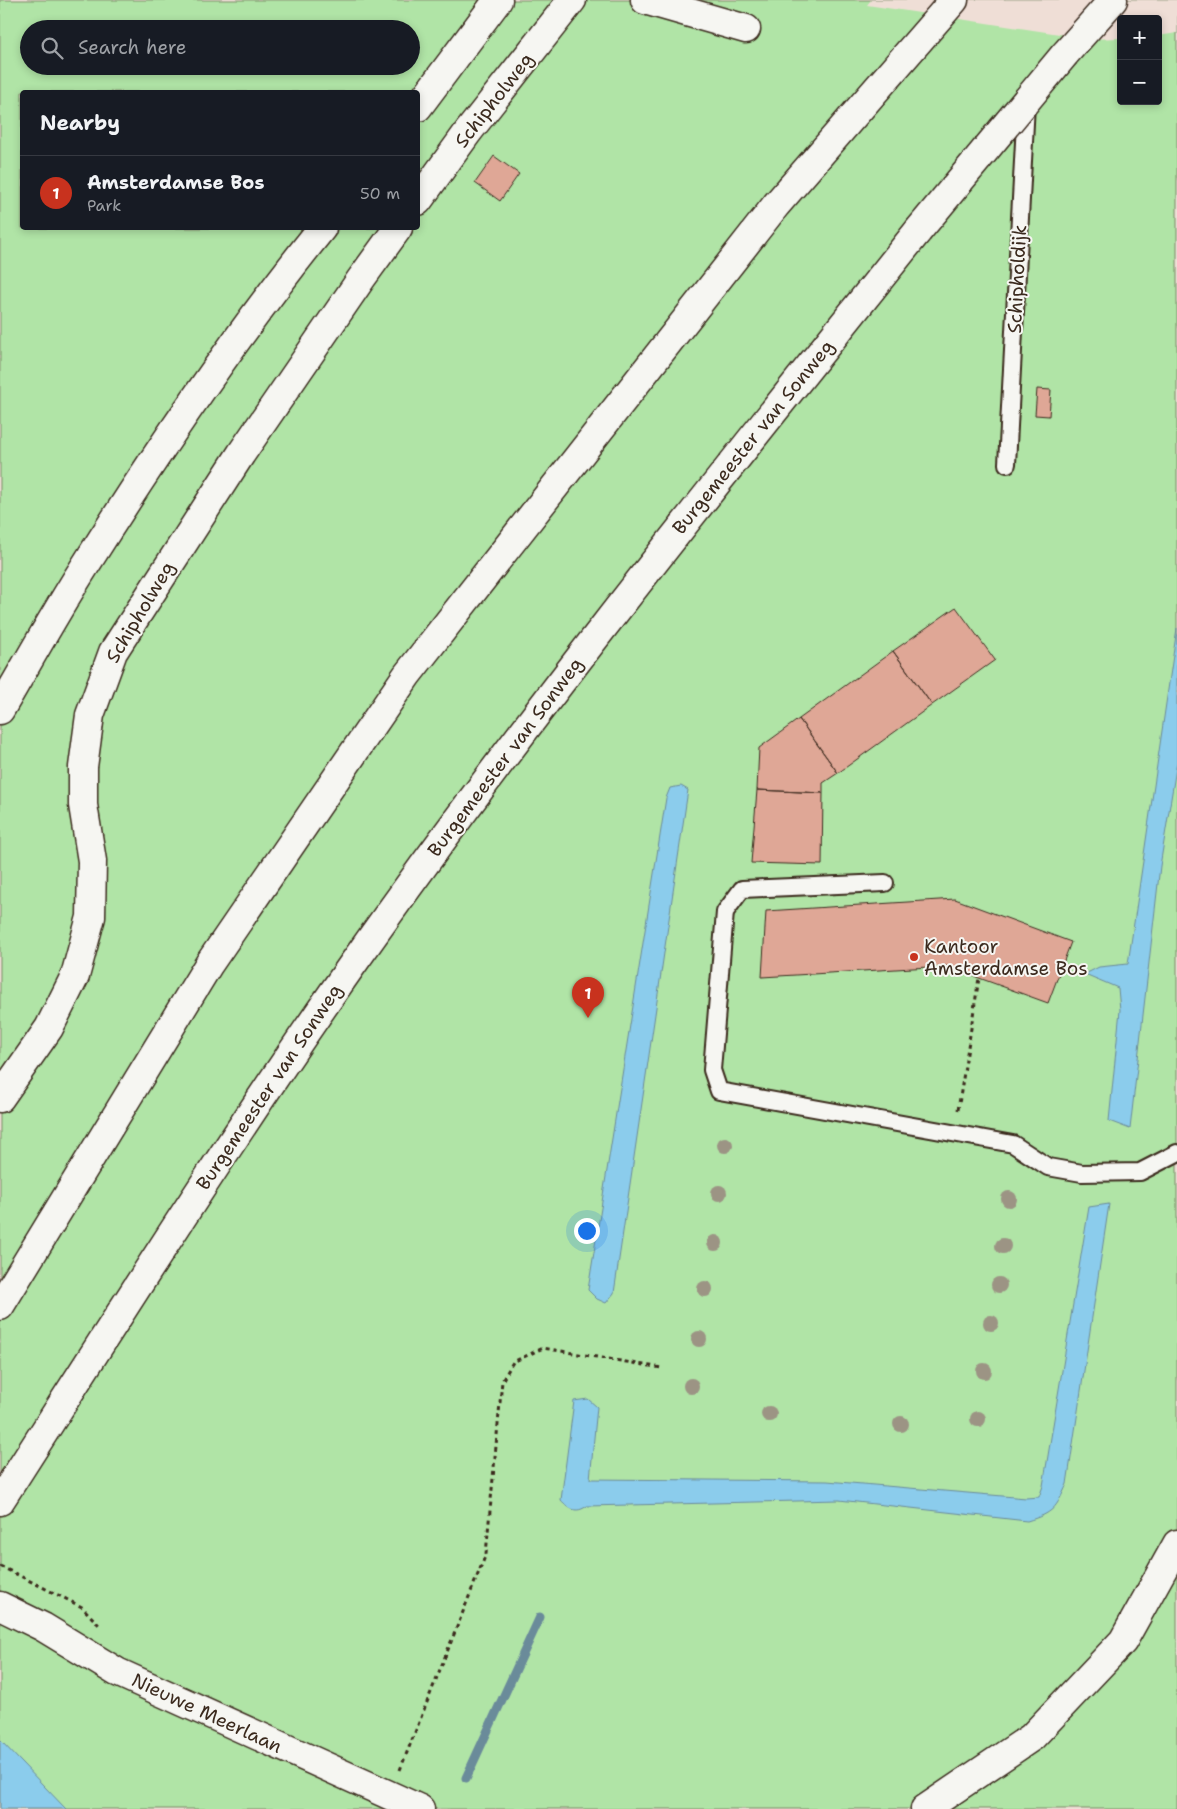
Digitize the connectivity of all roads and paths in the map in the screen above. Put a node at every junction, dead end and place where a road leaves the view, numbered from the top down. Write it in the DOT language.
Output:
graph roads {
  1 [pos="498,0"];
  2 [pos="572,0"];
  3 [pos="645,0"];
  4 [pos="954,0"];
  5 [pos="1114,0"];
  6 [pos="746,29"];
  7 [pos="1026,94"];
  8 [pos="420,105"];
  9 [pos="420,198"];
  10 [pos="320,230"];
  11 [pos="397,230"];
  12 [pos="1007,464"];
  13 [pos="0,710"];
  14 [pos="885,883"];
  15 [pos="979,978"];
  16 [pos="0,1098"];
  17 [pos="954,1134"];
  18 [pos="1177,1153"];
  19 [pos="0,1306"];
  20 [pos="662,1368"];
  21 [pos="0,1501"];
  22 [pos="1177,1544"];
  23 [pos="0,1606"];
  24 [pos="397,1776"];
  25 [pos="420,1809"];
  26 [pos="925,1809"];
  1 -- 8 [label="main road"];
  2 -- 9 [label="main road, Schipholweg"];
  3 -- 6 [label="main road"];
  4 -- 19 [label="main road"];
  5 -- 21 [label="main road, Burgemeester van Sonweg, bridge"];
  7 -- 12 [label="lane, Schipholdijk"];
  10 -- 13 [label="main road"];
  11 -- 16 [label="main road, Schipholweg"];
  14 -- 17 [label="lane"];
  15 -- 17 [label="path"];
  17 -- 18 [label="lane"];
  20 -- 24 [label="path"];
  22 -- 26 [label="main road"];
  23 -- 25 [label="main road, Nieuwe Meerlaan"];
}
